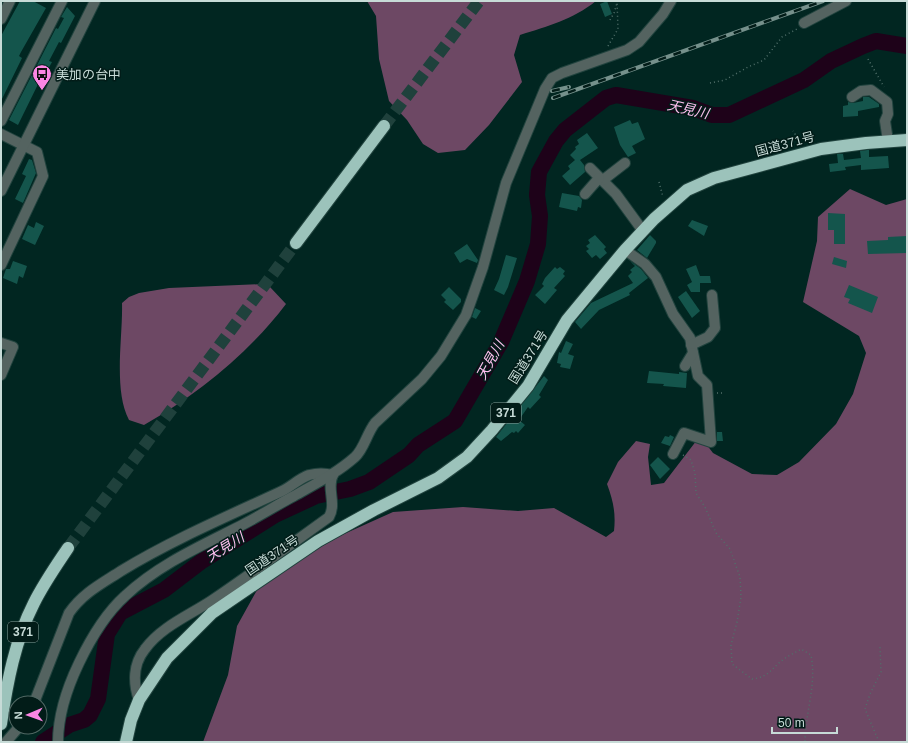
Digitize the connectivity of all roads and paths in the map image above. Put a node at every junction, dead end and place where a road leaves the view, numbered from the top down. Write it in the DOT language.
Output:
graph roads {
  1 [pos="10,1"];
  2 [pos="95,1"];
  3 [pos="617,1"];
  4 [pos="671,1"];
  5 [pos="846,1"];
  6 [pos="58,2"];
  7 [pos="1,20"];
  8 [pos="610,20"];
  9 [pos="802,25"];
  10 [pos="604,49"];
  11 [pos="868,60"];
  12 [pos="710,82"];
  13 [pos="852,97"];
  14 [pos="1,98"];
  15 [pos="10,102"];
  16 [pos="887,102"];
  17 [pos="1,121"];
  18 [pos="384,126"];
  19 [pos="793,131"];
  20 [pos="1,134"];
  21 [pos="907,140"];
  22 [pos="888,141"];
  23 [pos="792,142"];
  24 [pos="783,143"];
  25 [pos="23,145"];
  26 [pos="788,157"];
  27 [pos="625,163"];
  28 [pos="590,168"];
  29 [pos="601,179"];
  30 [pos="659,182"];
  31 [pos="1,191"];
  32 [pos="585,194"];
  33 [pos="664,199"];
  34 [pos="643,231"];
  35 [pos="296,243"];
  36 [pos="625,250"];
  37 [pos="1,265"];
  38 [pos="712,295"];
  39 [pos="1,343"];
  40 [pos="692,349"];
  41 [pos="685,366"];
  42 [pos="1,376"];
  43 [pos="674,452"];
  44 [pos="331,478"];
  45 [pos="68,548"];
  46 [pos="880,647"];
  47 [pos="37,695"];
  48 [pos="139,700"];
  49 [pos="1,724"];
  50 [pos="58,740"];
  51 [pos="126,742"];
  52 [pos="805,742"];
  53 [pos="879,742"];
  1 -- 7 [label="street"];
  2 -- 25 [label="street"];
  3 -- 8 [label="path"];
  3 -- 10 [label="path"];
  4 -- 44 [label="street"];
  5 -- 9 [label="street"];
  6 -- 15 [label="street"];
  9 -- 12 [label="path"];
  11 -- 16 [label="path"];
  13 -- 16 [label="street"];
  14 -- 15 [label="street"];
  15 -- 17 [label="street"];
  16 -- 22 [label="street"];
  18 -- 35 [label="highway"];
  19 -- 23 [label="path"];
  20 -- 25 [label="street"];
  21 -- 22 [label="highway, 国道371号 / 371"];
  22 -- 26 [label="highway, 国道371号 / 371"];
  23 -- 24 [label="path"];
  23 -- 26 [label="path"];
  25 -- 31 [label="street"];
  25 -- 37 [label="street"];
  26 -- 34 [label="highway, 国道371号 / 371"];
  27 -- 29 [label="street"];
  28 -- 29 [label="street"];
  29 -- 32 [label="street"];
  29 -- 34 [label="street"];
  30 -- 33 [label="path"];
  34 -- 36 [label="highway, 国道371号 / 371"];
  36 -- 40 [label="street"];
  36 -- 48 [label="highway, 国道371号 / 371"];
  38 -- 40 [label="street"];
  39 -- 42 [label="street"];
  40 -- 41 [label="street"];
  40 -- 43 [label="street"];
  43 -- 52 [label="path"];
  44 -- 47 [label="street"];
  44 -- 48 [label="street"];
  44 -- 50 [label="street"];
  45 -- 49 [label="highway, 371"];
  46 -- 53 [label="path"];
  48 -- 51 [label="highway, 国道371号 / 371"];
}
